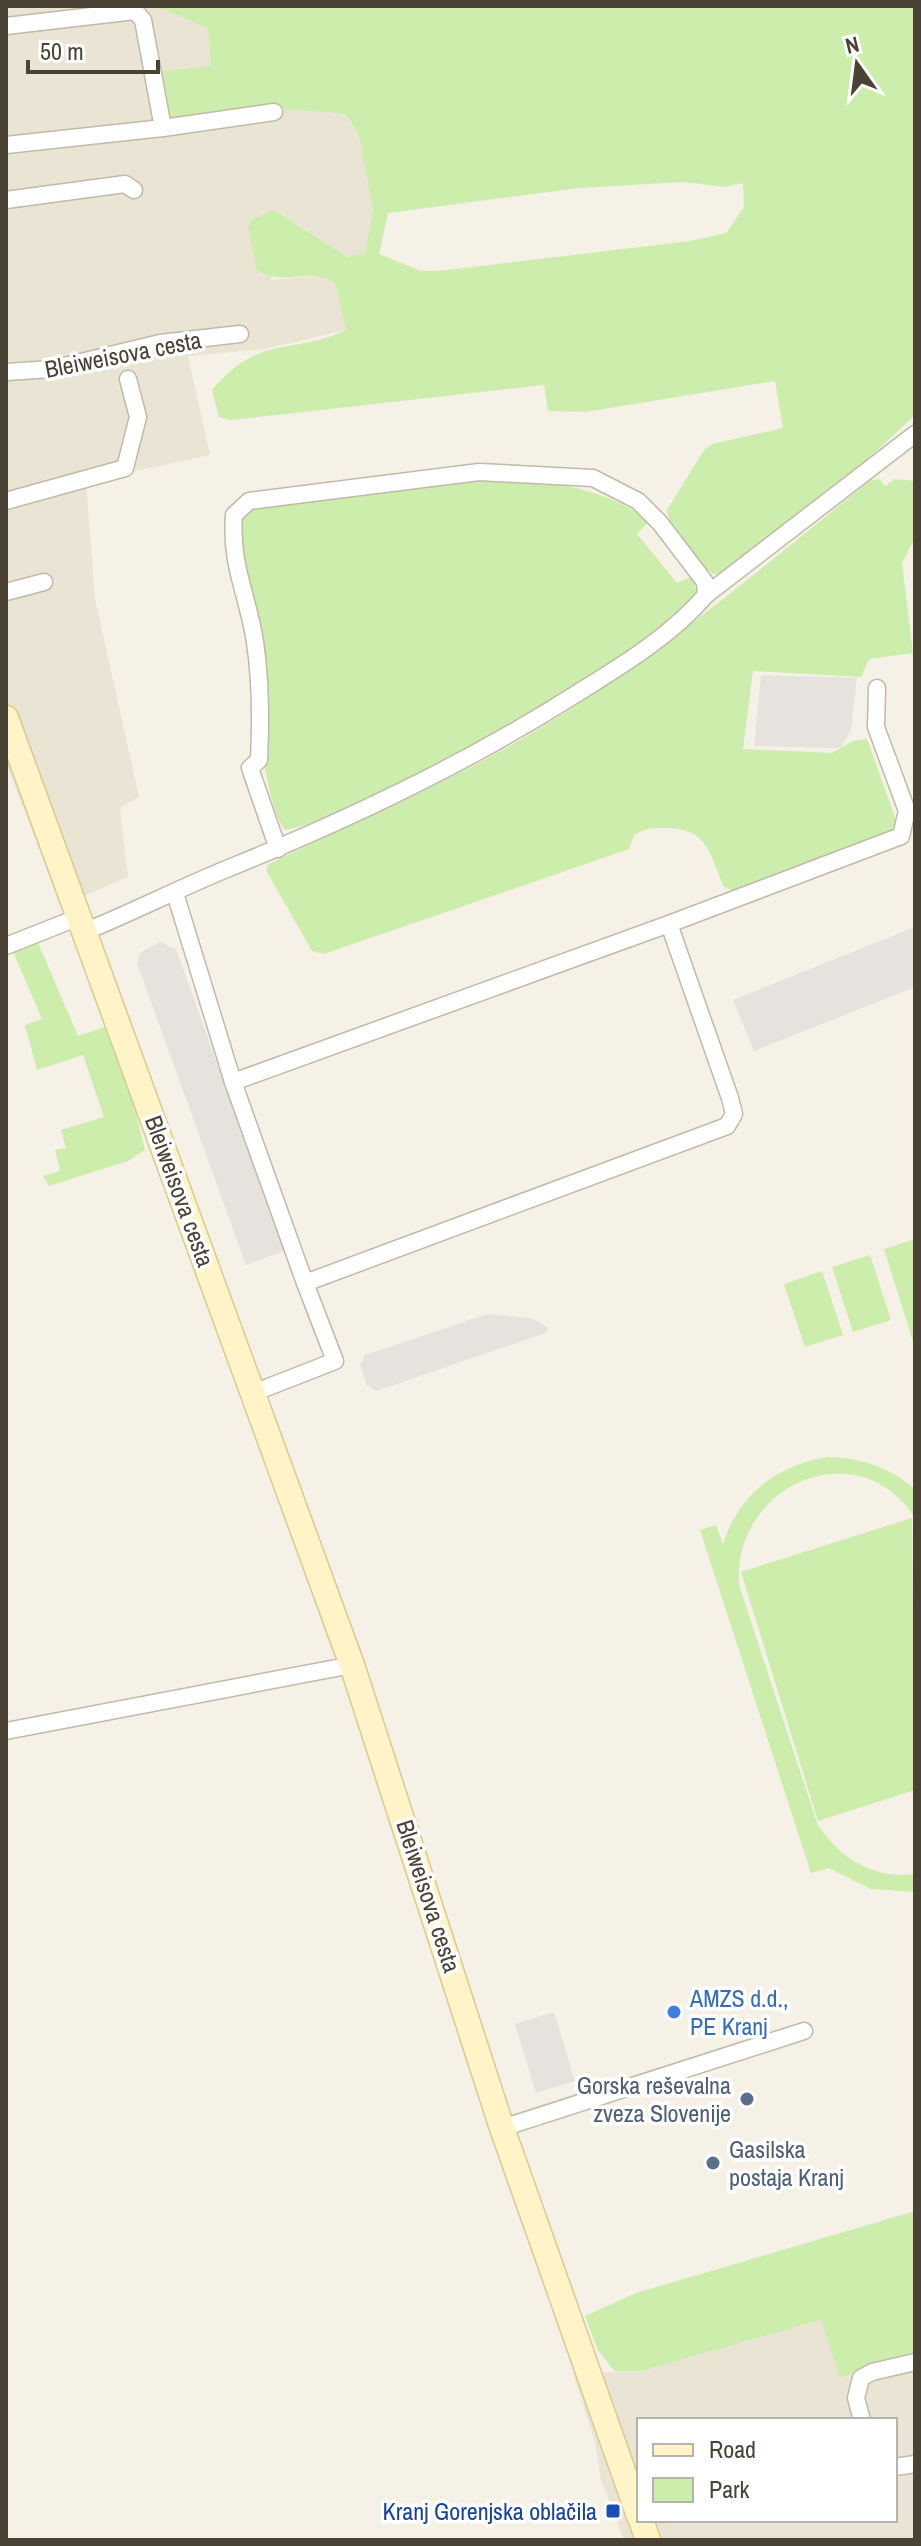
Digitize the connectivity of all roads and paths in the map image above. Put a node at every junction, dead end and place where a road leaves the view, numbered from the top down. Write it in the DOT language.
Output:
graph roads {
  1 [pos="6,26"];
  2 [pos="274,112"];
  3 [pos="163,128"];
  4 [pos="6,145"];
  5 [pos="134,190"];
  6 [pos="6,200"];
  7 [pos="240,334"];
  8 [pos="6,372"];
  9 [pos="128,379"];
  10 [pos="915,434"];
  11 [pos="6,501"];
  12 [pos="44,582"];
  13 [pos="6,592"];
  14 [pos="706,595"];
  15 [pos="877,688"];
  16 [pos="6,718"];
  17 [pos="278,849"];
  18 [pos="175,893"];
  19 [pos="82,924"];
  20 [pos="669,924"];
  21 [pos="6,946"];
  22 [pos="233,1082"];
  23 [pos="305,1283"];
  24 [pos="253,1393"];
  25 [pos="352,1665"];
  26 [pos="6,1731"];
  27 [pos="804,2031"];
  28 [pos="502,2128"];
  29 [pos="915,2362"];
  30 [pos="861,2418"];
  31 [pos="637,2510"];
  1 -- 3 [label="street"];
  2 -- 3 [label="street"];
  3 -- 4 [label="street"];
  5 -- 6 [label="street"];
  7 -- 8 [label="street, Bleiweisova cesta"];
  9 -- 11 [label="street, Bleiweisova cesta"];
  10 -- 14 [label="street"];
  12 -- 13 [label="street"];
  14 -- 17 [label="street"];
  14 -- 17 [label="street"];
  15 -- 20 [label="street"];
  16 -- 19 [label="main road, Bleiweisova cesta"];
  17 -- 18 [label="street"];
  18 -- 19 [label="street"];
  18 -- 22 [label="street"];
  19 -- 21 [label="street"];
  19 -- 24 [label="main road, Bleiweisova cesta"];
  20 -- 22 [label="street"];
  20 -- 23 [label="street"];
  22 -- 23 [label="street"];
  23 -- 24 [label="street"];
  24 -- 25 [label="main road, Bleiweisova cesta"];
  25 -- 26 [label="street"];
  25 -- 28 [label="main road, Bleiweisova cesta"];
  27 -- 28 [label="street"];
  28 -- 31 [label="main road, Bleiweisova cesta"];
  29 -- 30 [label="street"];
}
